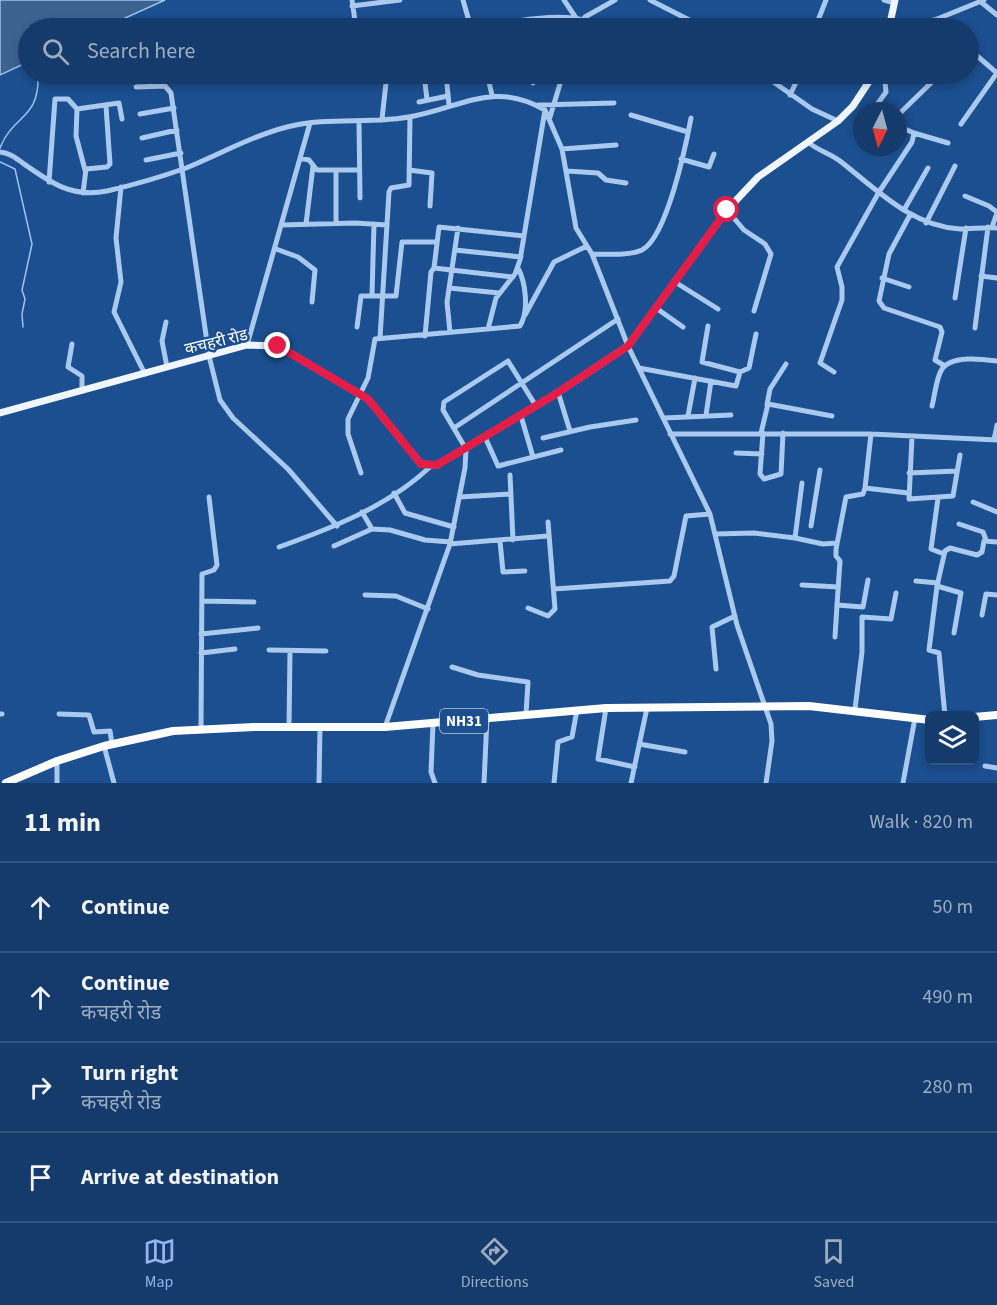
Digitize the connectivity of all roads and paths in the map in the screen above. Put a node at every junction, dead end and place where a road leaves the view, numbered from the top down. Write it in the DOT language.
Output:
graph roads {
  1 [pos="400,0"];
  2 [pos="463,0"];
  3 [pos="564,0"];
  4 [pos="615,0"];
  5 [pos="650,0"];
  6 [pos="826,0"];
  7 [pos="884,0"];
  8 [pos="982,1"];
  9 [pos="895,2"];
  10 [pos="352,3"];
  11 [pos="997,15"];
  12 [pos="354,18"];
  13 [pos="468,18"];
  14 [pos="576,18"];
  15 [pos="586,18"];
  16 [pos="685,18"];
  17 [pos="819,18"];
  18 [pos="891,18"];
  19 [pos="939,18"];
  20 [pos="979,57"];
  21 [pos="386,84"];
  22 [pos="425,84"];
  23 [pos="447,84"];
  24 [pos="489,84"];
  25 [pos="560,84"];
  26 [pos="776,84"];
  27 [pos="795,84"];
  28 [pos="867,84"];
  29 [pos="885,84"];
  30 [pos="930,84"];
  31 [pos="136,87"];
  32 [pos="790,94"];
  33 [pos="492,95"];
  34 [pos="448,96"];
  35 [pos="427,100"];
  36 [pos="419,102"];
  37 [pos="879,102"];
  38 [pos="554,103"];
  39 [pos="614,103"];
  40 [pos="449,105"];
  41 [pos="106,106"];
  42 [pos="537,106"];
  43 [pos="907,106"];
  44 [pos="174,108"];
  45 [pos="77,109"];
  46 [pos="545,110"];
  47 [pos="140,114"];
  48 [pos="631,115"];
  49 [pos="410,117"];
  50 [pos="550,117"];
  51 [pos="691,117"];
  52 [pos="382,119"];
  53 [pos="122,120"];
  54 [pos="358,121"];
  55 [pos="838,122"];
  56 [pos="310,123"];
  57 [pos="961,124"];
  58 [pos="177,130"];
  59 [pos="907,130"];
  60 [pos="688,132"];
  61 [pos="914,133"];
  62 [pos="142,138"];
  63 [pos="808,142"];
  64 [pos="948,143"];
  65 [pos="616,145"];
  66 [pos="562,149"];
  67 [pos="2,152"];
  68 [pos="181,153"];
  69 [pos="714,154"];
  70 [pos="300,158"];
  71 [pos="681,159"];
  72 [pos="146,160"];
  73 [pos="313,166"];
  74 [pos="955,166"];
  75 [pos="928,168"];
  76 [pos="183,169"];
  77 [pos="85,170"];
  78 [pos="336,170"];
  79 [pos="359,170"];
  80 [pos="409,170"];
  81 [pos="567,171"];
  82 [pos="49,182"];
  83 [pos="626,183"];
  84 [pos="121,187"];
  85 [pos="879,192"];
  86 [pos="83,193"];
  87 [pos="965,196"];
  88 [pos="360,198"];
  89 [pos="430,206"];
  90 [pos="727,210"];
  91 [pos="904,210"];
  92 [pos="997,213"];
  93 [pos="910,214"];
  94 [pos="336,223"];
  95 [pos="926,223"];
  96 [pos="306,224"];
  97 [pos="374,224"];
  98 [pos="282,225"];
  99 [pos="387,225"];
  100 [pos="458,228"];
  101 [pos="966,228"];
  102 [pos="992,228"];
  103 [pos="524,236"];
  104 [pos="436,242"];
  105 [pos="587,246"];
  106 [pos="276,249"];
  107 [pos="455,250"];
  108 [pos="592,254"];
  109 [pos="521,256"];
  110 [pos="434,268"];
  111 [pos="518,268"];
  112 [pos="452,270"];
  113 [pos="981,276"];
  114 [pos="513,277"];
  115 [pos="882,278"];
  116 [pos="997,278"];
  117 [pos="675,282"];
  118 [pos="909,287"];
  119 [pos="449,288"];
  120 [pos="499,293"];
  121 [pos="372,295"];
  122 [pos="383,297"];
  123 [pos="955,298"];
  124 [pos="312,302"];
  125 [pos="656,308"];
  126 [pos="718,309"];
  127 [pos="754,311"];
  128 [pos="524,316"];
  129 [pos="618,319"];
  130 [pos="166,322"];
  131 [pos="708,326"];
  132 [pos="357,327"];
  133 [pos="683,327"];
  134 [pos="975,328"];
  135 [pos="488,329"];
  136 [pos="450,332"];
  137 [pos="756,334"];
  138 [pos="424,336"];
  139 [pos="380,338"];
  140 [pos="72,344"];
  141 [pos="247,345"];
  142 [pos="628,346"];
  143 [pos="209,356"];
  144 [pos="997,361"];
  145 [pos="786,364"];
  146 [pos="945,366"];
  147 [pos="168,368"];
  148 [pos="639,368"];
  149 [pos="740,372"];
  150 [pos="834,372"];
  151 [pos="145,374"];
  152 [pos="694,378"];
  153 [pos="711,381"];
  154 [pos="523,382"];
  155 [pos="82,391"];
  156 [pos="558,392"];
  157 [pos="361,393"];
  158 [pos="767,405"];
  159 [pos="536,406"];
  160 [pos="932,406"];
  161 [pos="0,413"];
  162 [pos="731,415"];
  163 [pos="520,416"];
  164 [pos="688,416"];
  165 [pos="706,416"];
  166 [pos="832,416"];
  167 [pos="664,418"];
  168 [pos="636,420"];
  169 [pos="997,425"];
  170 [pos="454,428"];
  171 [pos="570,431"];
  172 [pos="762,433"];
  173 [pos="783,433"];
  174 [pos="670,434"];
  175 [pos="871,434"];
  176 [pos="484,437"];
  177 [pos="912,437"];
  178 [pos="543,438"];
  179 [pos="995,440"];
  180 [pos="466,449"];
  181 [pos="561,450"];
  182 [pos="736,453"];
  183 [pos="762,454"];
  184 [pos="960,455"];
  185 [pos="533,457"];
  186 [pos="431,466"];
  187 [pos="820,470"];
  188 [pos="957,471"];
  189 [pos="361,473"];
  190 [pos="909,473"];
  191 [pos="510,475"];
  192 [pos="802,483"];
  193 [pos="865,488"];
  194 [pos="394,493"];
  195 [pos="908,493"];
  196 [pos="511,494"];
  197 [pos="209,497"];
  198 [pos="460,497"];
  199 [pos="938,498"];
  200 [pos="800,499"];
  201 [pos="815,501"];
  202 [pos="973,502"];
  203 [pos="362,512"];
  204 [pos="997,512"];
  205 [pos="710,514"];
  206 [pos="548,522"];
  207 [pos="959,524"];
  208 [pos="337,526"];
  209 [pos="811,526"];
  210 [pos="454,527"];
  211 [pos="372,529"];
  212 [pos="716,534"];
  213 [pos="548,536"];
  214 [pos="795,538"];
  215 [pos="513,540"];
  216 [pos="986,540"];
  217 [pos="500,541"];
  218 [pos="997,542"];
  219 [pos="450,543"];
  220 [pos="837,543"];
  221 [pos="334,546"];
  222 [pos="279,547"];
  223 [pos="944,554"];
  224 [pos="525,571"];
  225 [pos="868,580"];
  226 [pos="916,580"];
  227 [pos="937,584"];
  228 [pos="802,585"];
  229 [pos="838,587"];
  230 [pos="554,589"];
  231 [pos="896,593"];
  232 [pos="365,595"];
  233 [pos="997,595"];
  234 [pos="202,601"];
  235 [pos="254,602"];
  236 [pos="837,605"];
  237 [pos="528,608"];
  238 [pos="428,609"];
  239 [pos="982,615"];
  240 [pos="735,616"];
  241 [pos="258,628"];
  242 [pos="954,633"];
  243 [pos="201,634"];
  244 [pos="835,637"];
  245 [pos="235,649"];
  246 [pos="269,650"];
  247 [pos="290,651"];
  248 [pos="326,651"];
  249 [pos="201,653"];
  250 [pos="452,667"];
  251 [pos="716,669"];
  252 [pos="764,706"];
  253 [pos="606,708"];
  254 [pos="647,708"];
  255 [pos="578,709"];
  256 [pos="855,709"];
  257 [pos="945,711"];
  258 [pos="59,714"];
  259 [pos="526,714"];
  260 [pos="997,715"];
  261 [pos="979,717"];
  262 [pos="487,718"];
  263 [pos="915,718"];
  264 [pos="925,719"];
  265 [pos="433,724"];
  266 [pos="289,727"];
  267 [pos="320,727"];
  268 [pos="385,727"];
  269 [pos="201,729"];
  270 [pos="639,744"];
  271 [pos="108,745"];
  272 [pos="685,752"];
  273 [pos="57,761"];
  274 [pos="985,766"];
  275 [pos="635,767"];
  276 [pos="997,768"];
  277 [pos="18,780"];
  278 [pos="6,783"];
  279 [pos="57,783"];
  280 [pos="114,783"];
  281 [pos="318,783"];
  282 [pos="435,783"];
  283 [pos="484,783"];
  284 [pos="554,783"];
  285 [pos="631,783"];
  286 [pos="766,783"];
  287 [pos="903,783"];
  1 -- 10 [label="street"];
  2 -- 13 [label="street"];
  3 -- 14 [label="street"];
  4 -- 15 [label="street"];
  5 -- 16 [label="street"];
  6 -- 17 [label="street"];
  7 -- 9 [label="street"];
  8 -- 11 [label="street"];
  8 -- 19 [label="street"];
  9 -- 18 [label="main road"];
  10 -- 12 [label="street"];
  14 -- 15 [label="street"];
  20 -- 57 [label="street"];
  21 -- 52 [label="street"];
  22 -- 35 [label="street"];
  23 -- 34 [label="street"];
  24 -- 33 [label="street"];
  25 -- 38 [label="street"];
  26 -- 32 [label="street"];
  27 -- 32 [label="street"];
  28 -- 55 [label="main road"];
  29 -- 37 [label="street"];
  30 -- 43 [label="street"];
  31 -- 44 [label="street"];
  32 -- 55 [label="street"];
  33 -- 40 [label="street"];
  33 -- 42 [label="street"];
  34 -- 35 [label="street"];
  34 -- 40 [label="street"];
  35 -- 36 [label="street"];
  38 -- 39 [label="street"];
  38 -- 42 [label="street"];
  38 -- 50 [label="street"];
  40 -- 49 [label="street"];
  41 -- 45 [label="street"];
  41 -- 53 [label="street"];
  41 -- 77 [label="street"];
  42 -- 46 [label="street"];
  44 -- 47 [label="street"];
  44 -- 58 [label="street"];
  45 -- 77 [label="street"];
  45 -- 82 [label="street"];
  46 -- 50 [label="street"];
  46 -- 103 [label="street"];
  48 -- 60 [label="street"];
  49 -- 52 [label="street"];
  49 -- 80 [label="street"];
  50 -- 66 [label="street"];
  51 -- 60 [label="street"];
  52 -- 54 [label="street"];
  54 -- 56 [label="street"];
  54 -- 79 [label="street"];
  55 -- 63 [label="main road"];
  56 -- 70 [label="street"];
  56 -- 76 [label="street"];
  58 -- 62 [label="street"];
  58 -- 68 [label="street"];
  59 -- 61 [label="street"];
  60 -- 71 [label="street"];
  61 -- 64 [label="street"];
  61 -- 85 [label="street"];
  63 -- 85 [label="street"];
  63 -- 90 [label="main road"];
  65 -- 66 [label="street"];
  66 -- 81 [label="street"];
  67 -- 82 [label="street"];
  68 -- 72 [label="street"];
  68 -- 76 [label="street"];
  69 -- 71 [label="street"];
  70 -- 73 [label="street"];
  70 -- 98 [label="street"];
  71 -- 108 [label="street"];
  73 -- 78 [label="street"];
  73 -- 96 [label="street"];
  74 -- 95 [label="street"];
  75 -- 91 [label="street"];
  76 -- 84 [label="street"];
  76 -- 143 [label="street"];
  77 -- 86 [label="street"];
  78 -- 79 [label="street"];
  78 -- 94 [label="street"];
  79 -- 88 [label="street"];
  80 -- 89 [label="street"];
  80 -- 99 [label="street"];
  81 -- 83 [label="street"];
  81 -- 105 [label="street"];
  82 -- 86 [label="street"];
  84 -- 86 [label="street"];
  84 -- 151 [label="street"];
  85 -- 91 [label="street"];
  85 -- 150 [label="street"];
  87 -- 92 [label="street"];
  90 -- 117 [label="main road"];
  90 -- 127 [label="street"];
  91 -- 93 [label="street"];
  92 -- 102 [label="street"];
  93 -- 95 [label="street"];
  93 -- 115 [label="street"];
  94 -- 96 [label="street"];
  94 -- 97 [label="street"];
  95 -- 101 [label="street"];
  96 -- 98 [label="street"];
  97 -- 99 [label="street"];
  97 -- 121 [label="street"];
  98 -- 106 [label="street"];
  99 -- 122 [label="street"];
  100 -- 103 [label="street"];
  100 -- 104 [label="street"];
  100 -- 107 [label="street"];
  101 -- 102 [label="street"];
  101 -- 123 [label="street"];
  102 -- 113 [label="street"];
  103 -- 109 [label="street"];
  104 -- 110 [label="street"];
  104 -- 122 [label="street"];
  105 -- 108 [label="street"];
  105 -- 128 [label="street"];
  106 -- 124 [label="street"];
  106 -- 141 [label="street"];
  107 -- 109 [label="street"];
  107 -- 112 [label="street"];
  108 -- 129 [label="street"];
  109 -- 111 [label="street"];
  110 -- 112 [label="street"];
  110 -- 138 [label="street"];
  111 -- 114 [label="street"];
  111 -- 128 [label="street"];
  112 -- 114 [label="street"];
  112 -- 119 [label="street"];
  113 -- 116 [label="street"];
  113 -- 134 [label="street"];
  114 -- 120 [label="street"];
  115 -- 118 [label="street"];
  115 -- 146 [label="street"];
  117 -- 125 [label="main road"];
  117 -- 126 [label="street"];
  119 -- 120 [label="street"];
  119 -- 136 [label="street"];
  120 -- 135 [label="street"];
  121 -- 122 [label="street"];
  121 -- 132 [label="street"];
  122 -- 139 [label="street"];
  125 -- 133 [label="street"];
  125 -- 142 [label="main road"];
  128 -- 135 [label="street"];
  129 -- 142 [label="street"];
  129 -- 154 [label="street"];
  130 -- 147 [label="street"];
  131 -- 149 [label="street"];
  135 -- 136 [label="street"];
  136 -- 138 [label="street"];
  137 -- 149 [label="street"];
  138 -- 139 [label="street"];
  139 -- 157 [label="street"];
  140 -- 155 [label="street"];
  141 -- 143 [label="main road, कचहरी रोड"];
  141 -- 157 [label="main road, कचहरी रोड"];
  142 -- 148 [label="street"];
  142 -- 156 [label="main road"];
  143 -- 147 [label="main road, कचहरी रोड"];
  143 -- 208 [label="street"];
  144 -- 146 [label="street"];
  145 -- 158 [label="street"];
  146 -- 160 [label="street"];
  147 -- 151 [label="main road, कचहरी रोड"];
  148 -- 152 [label="street"];
  148 -- 167 [label="street"];
  149 -- 153 [label="street"];
  151 -- 155 [label="main road, कचहरी रोड"];
  152 -- 153 [label="street"];
  152 -- 164 [label="street"];
  153 -- 165 [label="street"];
  154 -- 159 [label="street"];
  154 -- 170 [label="street"];
  154 -- 170 [label="street"];
  155 -- 161 [label="main road, कचहरी रोड"];
  156 -- 159 [label="main road"];
  156 -- 171 [label="street"];
  157 -- 186 [label="main road, कचहरी रोड"];
  157 -- 189 [label="street"];
  158 -- 166 [label="street"];
  158 -- 172 [label="street"];
  159 -- 163 [label="main road"];
  162 -- 165 [label="street"];
  163 -- 176 [label="main road"];
  163 -- 185 [label="street"];
  164 -- 165 [label="street"];
  164 -- 167 [label="street"];
  167 -- 174 [label="street"];
  168 -- 171 [label="street"];
  169 -- 179 [label="street"];
  170 -- 180 [label="street"];
  171 -- 178 [label="street"];
  172 -- 173 [label="street"];
  172 -- 174 [label="street"];
  172 -- 183 [label="street"];
  173 -- 175 [label="street"];
  173 -- 183 [label="street"];
  174 -- 205 [label="street"];
  175 -- 177 [label="street"];
  175 -- 193 [label="street"];
  176 -- 180 [label="main road"];
  176 -- 185 [label="street"];
  177 -- 179 [label="street"];
  177 -- 190 [label="street"];
  180 -- 186 [label="main road"];
  180 -- 198 [label="street"];
  181 -- 185 [label="street"];
  182 -- 183 [label="street"];
  184 -- 188 [label="street"];
  186 -- 194 [label="street"];
  187 -- 201 [label="street"];
  188 -- 190 [label="street"];
  188 -- 199 [label="street"];
  190 -- 195 [label="street"];
  191 -- 196 [label="street"];
  192 -- 200 [label="street"];
  193 -- 195 [label="street"];
  193 -- 220 [label="street"];
  194 -- 203 [label="street"];
  194 -- 210 [label="street"];
  195 -- 199 [label="street"];
  196 -- 198 [label="street"];
  196 -- 215 [label="street"];
  197 -- 234 [label="street"];
  198 -- 210 [label="street"];
  199 -- 223 [label="street"];
  200 -- 201 [label="street"];
  200 -- 214 [label="street"];
  201 -- 209 [label="street"];
  202 -- 204 [label="street"];
  203 -- 208 [label="street"];
  203 -- 211 [label="street"];
  205 -- 212 [label="street"];
  205 -- 230 [label="street"];
  206 -- 213 [label="street"];
  207 -- 216 [label="street"];
  208 -- 222 [label="street"];
  210 -- 219 [label="street"];
  211 -- 219 [label="street"];
  211 -- 221 [label="street"];
  212 -- 214 [label="street"];
  212 -- 240 [label="street"];
  213 -- 215 [label="street"];
  213 -- 230 [label="street"];
  214 -- 220 [label="street"];
  215 -- 217 [label="street"];
  216 -- 218 [label="street"];
  216 -- 223 [label="street"];
  217 -- 219 [label="street"];
  217 -- 224 [label="street"];
  219 -- 238 [label="street"];
  220 -- 229 [label="street"];
  223 -- 227 [label="street"];
  225 -- 236 [label="street"];
  226 -- 227 [label="street"];
  227 -- 242 [label="street"];
  227 -- 257 [label="street"];
  228 -- 229 [label="street"];
  229 -- 236 [label="street"];
  230 -- 237 [label="street"];
  231 -- 256 [label="street"];
  232 -- 238 [label="street"];
  233 -- 239 [label="street"];
  234 -- 235 [label="street"];
  234 -- 243 [label="street"];
  236 -- 244 [label="street"];
  238 -- 268 [label="street"];
  240 -- 251 [label="street"];
  240 -- 252 [label="street"];
  241 -- 243 [label="street"];
  243 -- 249 [label="street"];
  245 -- 249 [label="street"];
  246 -- 247 [label="street"];
  247 -- 248 [label="street"];
  247 -- 266 [label="street"];
  249 -- 269 [label="street"];
  250 -- 259 [label="street"];
  252 -- 254 [label="highway, NH31"];
  252 -- 256 [label="highway, NH31"];
  252 -- 286 [label="street"];
  253 -- 254 [label="highway, NH31"];
  253 -- 255 [label="highway, NH31"];
  253 -- 275 [label="street"];
  254 -- 270 [label="street"];
  255 -- 259 [label="highway, NH31"];
  255 -- 284 [label="street"];
  256 -- 263 [label="highway, NH31"];
  258 -- 271 [label="street"];
  259 -- 262 [label="highway, NH31"];
  260 -- 261 [label="highway"];
  262 -- 265 [label="highway, NH31"];
  262 -- 283 [label="street"];
  263 -- 264 [label="highway, NH31"];
  263 -- 287 [label="street"];
  265 -- 268 [label="highway, NH31"];
  265 -- 282 [label="street"];
  266 -- 267 [label="highway, NH31"];
  266 -- 269 [label="highway, NH31"];
  267 -- 268 [label="highway, NH31"];
  267 -- 281 [label="street"];
  269 -- 271 [label="highway, NH31"];
  270 -- 272 [label="street"];
  270 -- 275 [label="street"];
  271 -- 273 [label="highway, NH31"];
  271 -- 280 [label="street"];
  273 -- 277 [label="highway, NH31"];
  273 -- 279 [label="street"];
  274 -- 276 [label="street"];
  275 -- 285 [label="street"];
  277 -- 278 [label="highway, NH31"];
}
